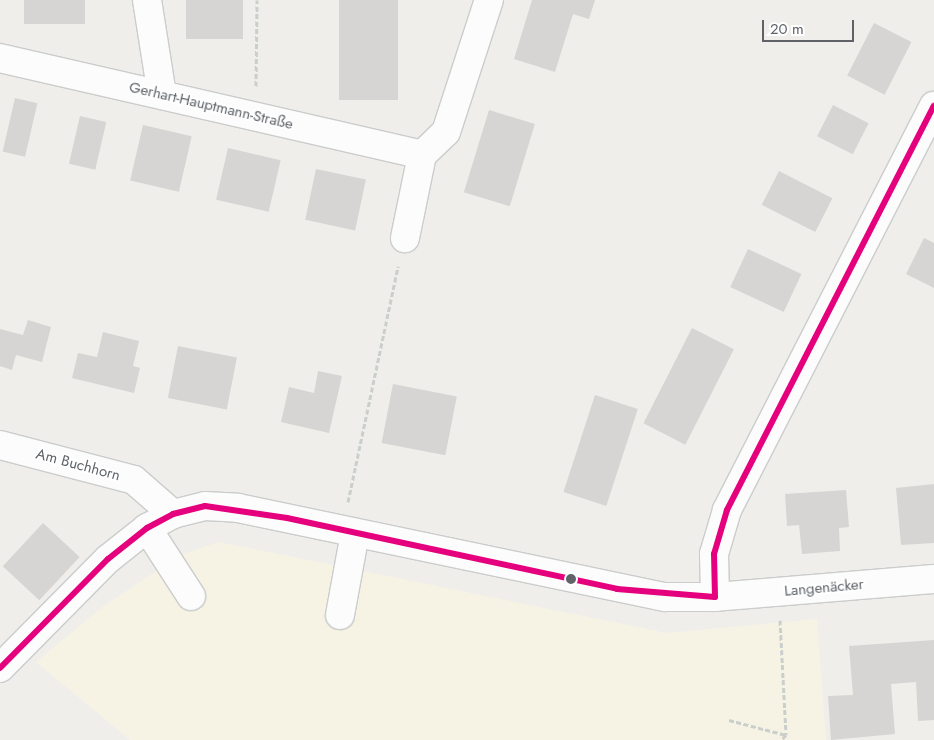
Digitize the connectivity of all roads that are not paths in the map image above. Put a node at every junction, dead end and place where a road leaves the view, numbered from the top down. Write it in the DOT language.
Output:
graph roads {
  1 [pos="147,0"];
  2 [pos="489,0"];
  3 [pos="0,58"];
  4 [pos="162,95"];
  5 [pos="934,106"];
  6 [pos="422,156"];
  7 [pos="404,238"];
  8 [pos="0,445"];
  9 [pos="174,514"];
  10 [pos="147,528"];
  11 [pos="349,531"];
  12 [pos="934,579"];
  13 [pos="191,596"];
  14 [pos="715,597"];
  15 [pos="340,615"];
  16 [pos="0,668"];
  1 -- 4 [label="street"];
  2 -- 6 [label="street"];
  3 -- 4 [label="street, Gerhart-Hauptmann-Straße"];
  4 -- 6 [label="street, Gerhart-Hauptmann-Straße"];
  5 -- 14 [label="street"];
  6 -- 7 [label="street"];
  8 -- 9 [label="street, Am Buchhorn"];
  9 -- 10 [label="street"];
  9 -- 11 [label="street"];
  10 -- 13 [label="street"];
  10 -- 16 [label="street"];
  11 -- 14 [label="street"];
  11 -- 15 [label="street"];
  12 -- 14 [label="street, Langenäcker"];
}
